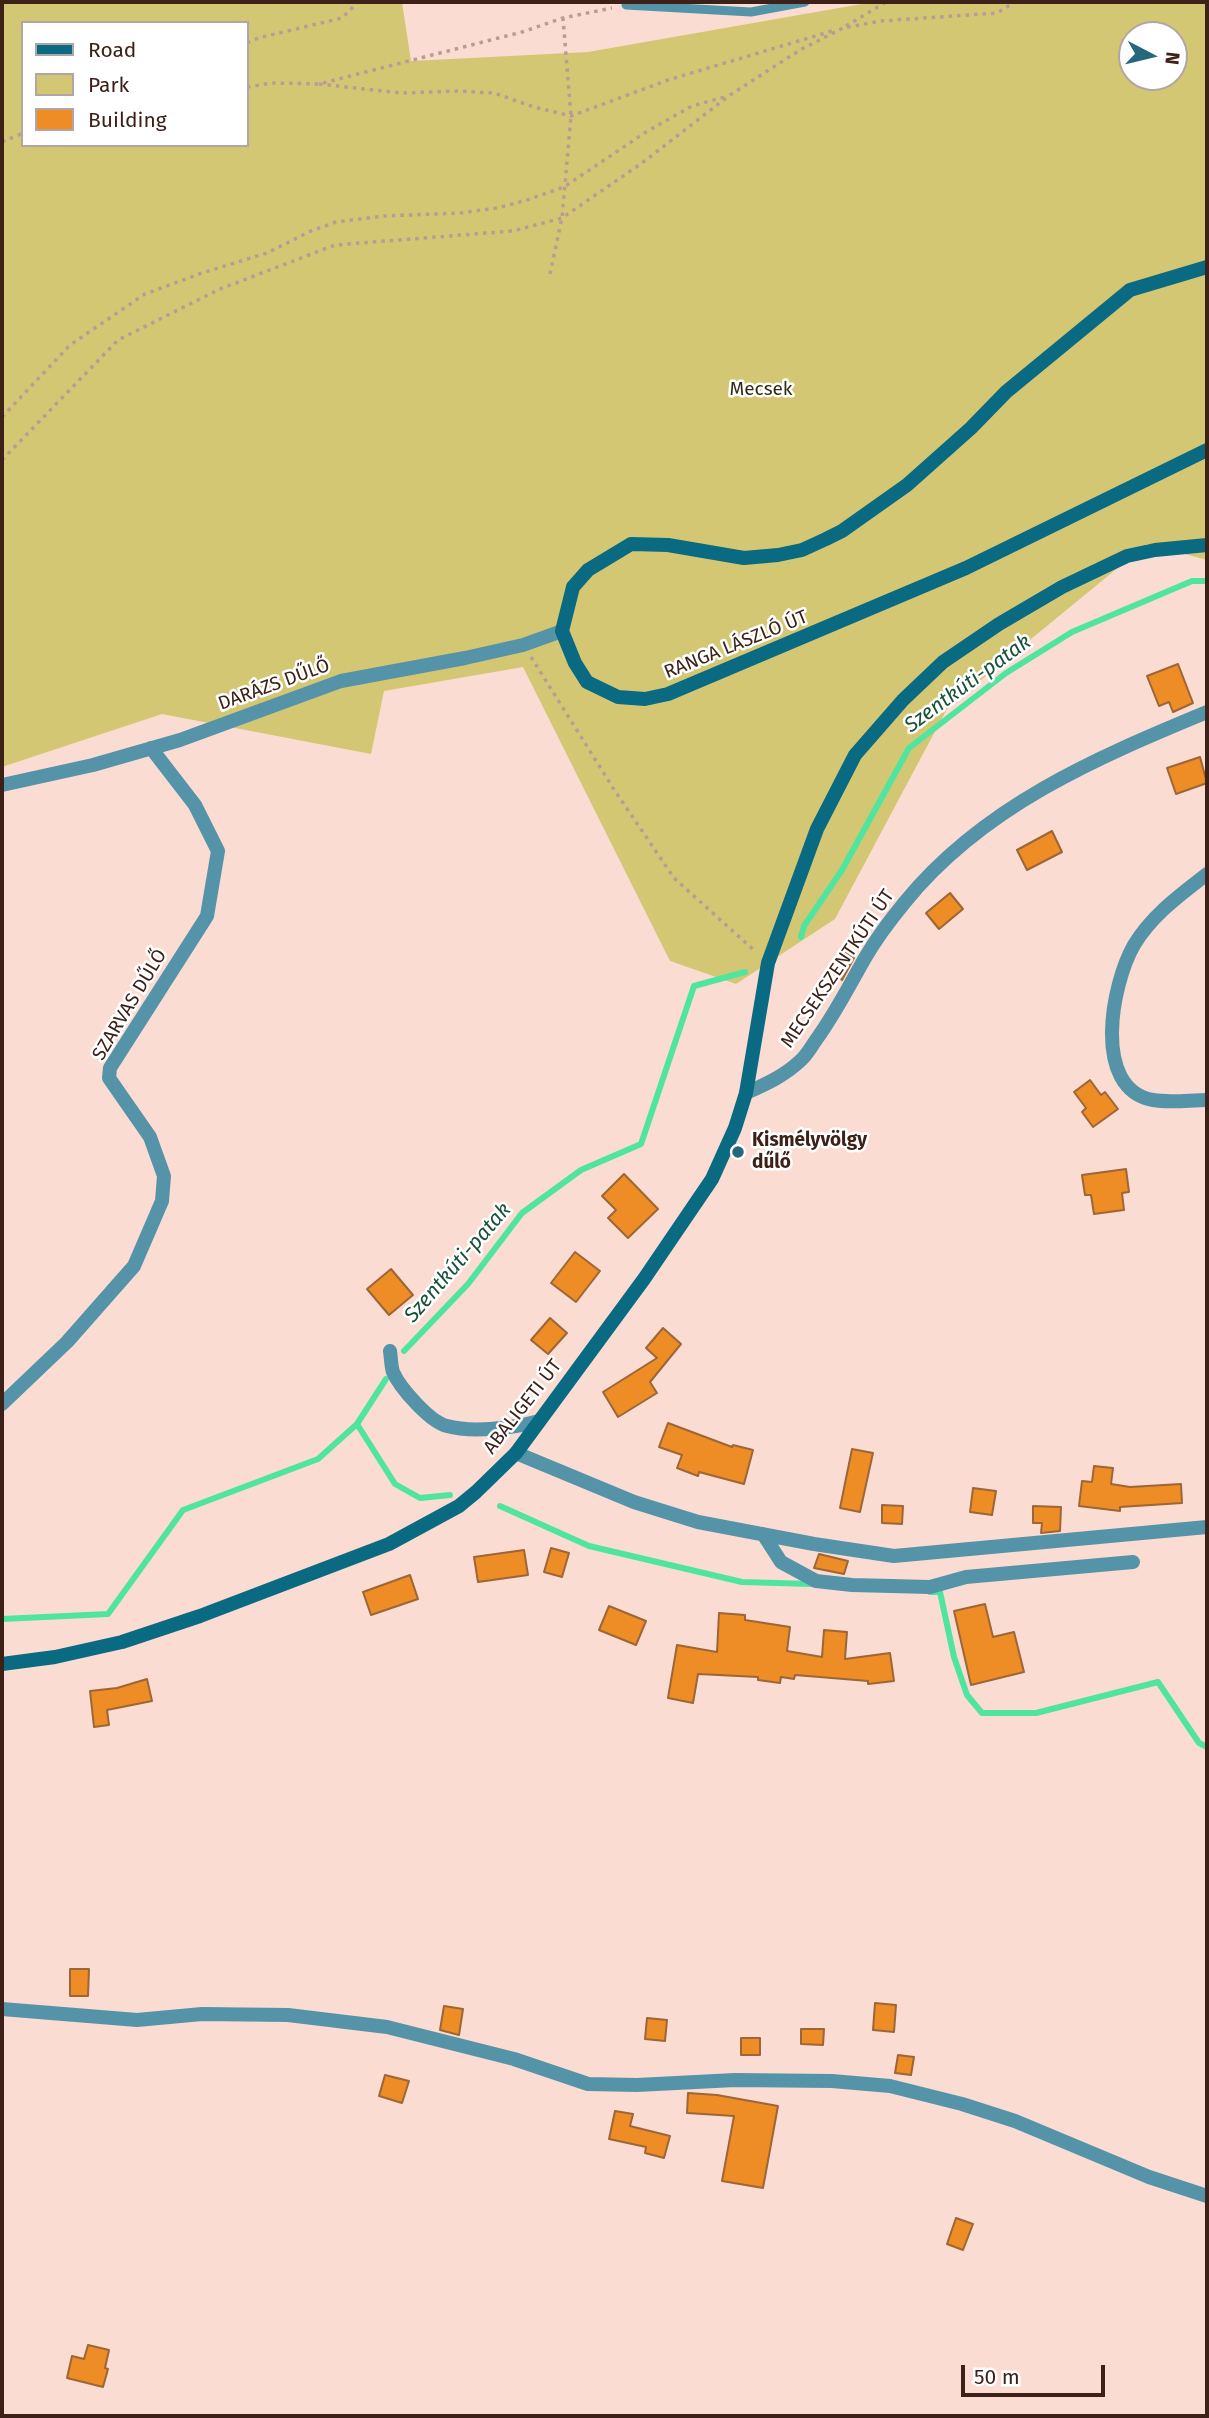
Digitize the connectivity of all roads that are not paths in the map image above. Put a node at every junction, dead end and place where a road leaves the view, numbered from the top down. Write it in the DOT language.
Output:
graph roads {
  1 [pos="805,2"];
  2 [pos="626,5"];
  3 [pos="1207,267"];
  4 [pos="1207,450"];
  5 [pos="1207,545"];
  6 [pos="562,631"];
  7 [pos="1207,712"];
  8 [pos="151,748"];
  9 [pos="2,785"];
  10 [pos="1207,874"];
  11 [pos="746,1093"];
  12 [pos="1207,1100"];
  13 [pos="390,1351"];
  14 [pos="2,1404"];
  15 [pos="539,1421"];
  16 [pos="516,1453"];
  17 [pos="1207,1527"];
  18 [pos="763,1534"];
  19 [pos="1133,1562"];
  20 [pos="2,1664"];
  21 [pos="2,2009"];
  22 [pos="1207,2196"];
  1 -- 2 [label="lane"];
  3 -- 6 [label="main road"];
  4 -- 6 [label="main road, RANGA LÁSZLÓ ÚT"];
  5 -- 11 [label="main road, ABALIGETI ÚT"];
  6 -- 8 [label="street, DARÁZS DŰLŐ"];
  7 -- 11 [label="street, MECSEKSZENTKÚTI ÚT"];
  8 -- 9 [label="street, DARÁZS DŰLŐ"];
  8 -- 14 [label="street, SZARVAS DŰLŐ"];
  10 -- 12 [label="street"];
  11 -- 15 [label="main road, ABALIGETI ÚT"];
  13 -- 15 [label="street"];
  15 -- 16 [label="main road, ABALIGETI ÚT"];
  16 -- 18 [label="street"];
  16 -- 20 [label="main road, ABALIGETI ÚT"];
  17 -- 18 [label="street"];
  18 -- 19 [label="street"];
  21 -- 22 [label="street"];
}
